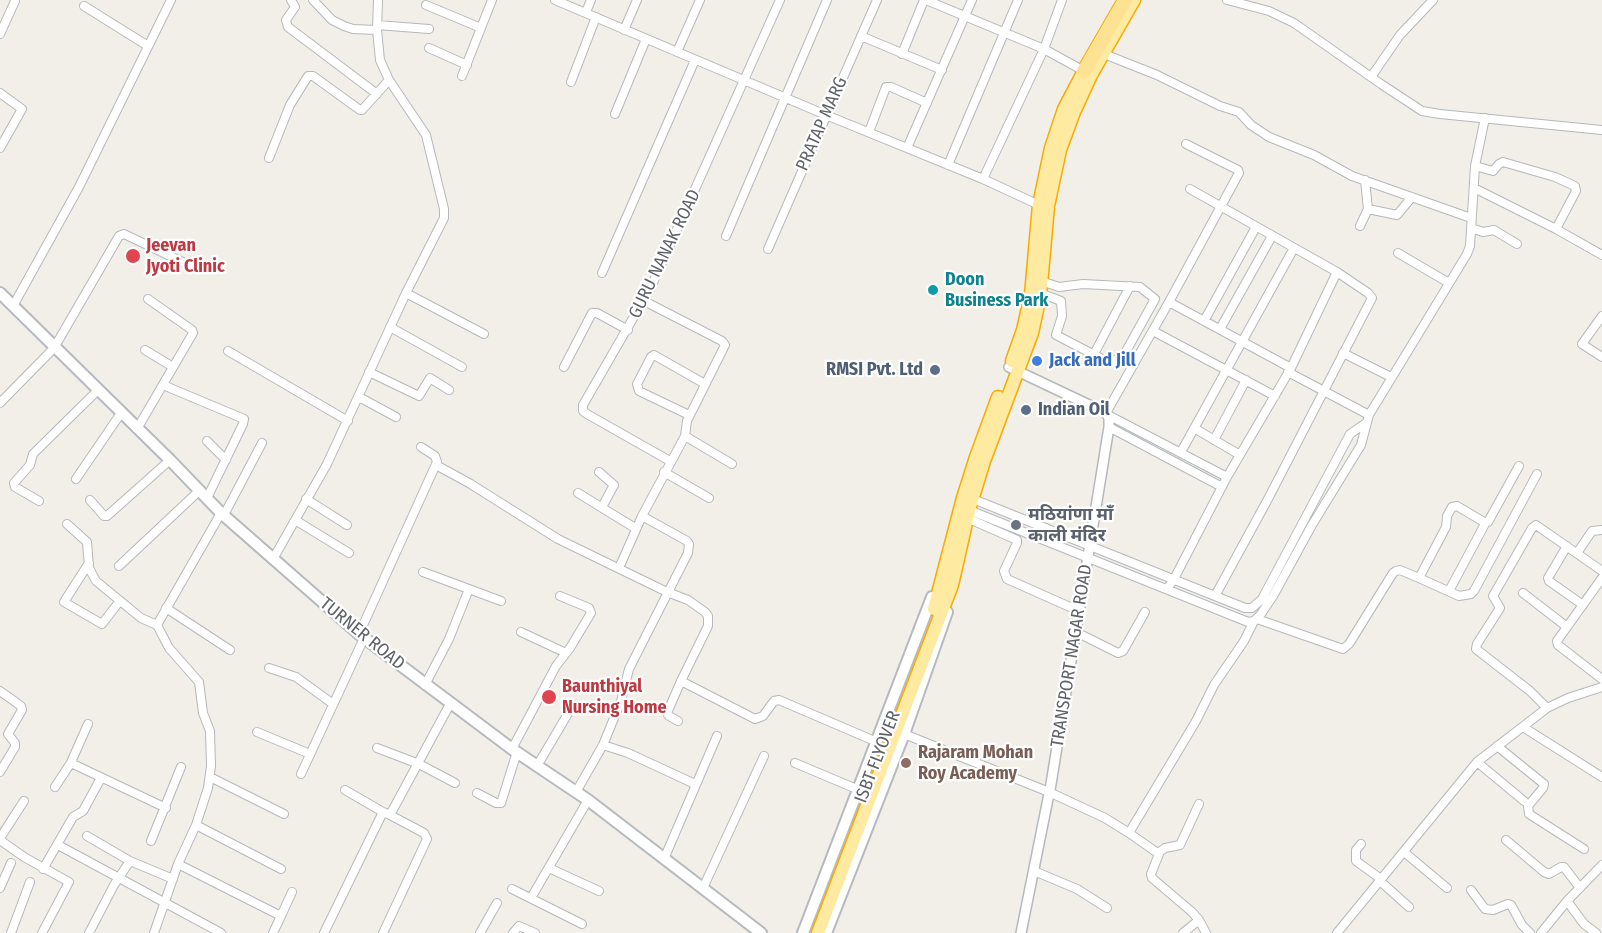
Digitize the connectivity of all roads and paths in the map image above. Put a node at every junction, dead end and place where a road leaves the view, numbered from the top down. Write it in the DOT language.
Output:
graph roads {
  1 [pos="171,0"];
  2 [pos="291,0"];
  3 [pos="313,0"];
  4 [pos="378,0"];
  5 [pos="492,0"];
  6 [pos="555,0"];
  7 [pos="591,0"];
  8 [pos="637,0"];
  9 [pos="700,0"];
  10 [pos="780,0"];
  11 [pos="827,0"];
  12 [pos="877,0"];
  13 [pos="925,0"];
  14 [pos="972,0"];
  15 [pos="1018,0"];
  16 [pos="1062,0"];
  17 [pos="1125,0"];
  18 [pos="1134,0"];
  19 [pos="1227,0"];
  20 [pos="1433,0"];
  21 [pos="15,1"];
  22 [pos="426,5"];
  23 [pos="84,6"];
  24 [pos="586,12"];
  25 [pos="596,17"];
  26 [pos="965,17"];
  27 [pos="377,28"];
  28 [pos="481,28"];
  29 [pos="429,29"];
  30 [pos="624,30"];
  31 [pos="1004,33"];
  32 [pos="0,34"];
  33 [pos="861,36"];
  34 [pos="646,39"];
  35 [pos="148,46"];
  36 [pos="429,48"];
  37 [pos="1044,49"];
  38 [pos="678,52"];
  39 [pos="902,54"];
  40 [pos="1104,54"];
  41 [pos="695,60"];
  42 [pos="466,65"];
  43 [pos="942,70"];
  44 [pos="1084,71"];
  45 [pos="462,76"];
  46 [pos="1371,77"];
  47 [pos="389,80"];
  48 [pos="745,81"];
  49 [pos="571,82"];
  50 [pos="0,93"];
  51 [pos="377,94"];
  52 [pos="786,98"];
  53 [pos="927,104"];
  54 [pos="615,114"];
  55 [pos="826,115"];
  56 [pos="1485,118"];
  57 [pos="1602,130"];
  58 [pos="868,132"];
  59 [pos="1186,144"];
  60 [pos="0,148"];
  61 [pos="908,148"];
  62 [pos="269,158"];
  63 [pos="948,165"];
  64 [pos="1476,166"];
  65 [pos="983,179"];
  66 [pos="1365,180"];
  67 [pos="1474,188"];
  68 [pos="1190,189"];
  69 [pos="1412,197"];
  70 [pos="1039,205"];
  71 [pos="1219,207"];
  72 [pos="1368,209"];
  73 [pos="1471,218"];
  74 [pos="1360,226"];
  75 [pos="1256,227"];
  76 [pos="1471,228"];
  77 [pos="1557,229"];
  78 [pos="726,236"];
  79 [pos="1272,236"];
  80 [pos="1517,244"];
  81 [pos="1294,248"];
  82 [pos="768,249"];
  83 [pos="1398,253"];
  84 [pos="1602,255"];
  85 [pos="191,266"];
  86 [pos="1337,272"];
  87 [pos="602,273"];
  88 [pos="1449,283"];
  89 [pos="1130,286"];
  90 [pos="1041,287"];
  91 [pos="1068,287"];
  92 [pos="0,293"];
  93 [pos="406,293"];
  94 [pos="148,298"];
  95 [pos="644,301"];
  96 [pos="1060,301"];
  97 [pos="1169,302"];
  98 [pos="13,306"];
  99 [pos="1602,316"];
  100 [pos="1204,321"];
  101 [pos="390,327"];
  102 [pos="1220,329"];
  103 [pos="628,330"];
  104 [pos="1154,330"];
  105 [pos="484,334"];
  106 [pos="1241,342"];
  107 [pos="54,348"];
  108 [pos="145,350"];
  109 [pos="228,351"];
  110 [pos="1343,353"];
  111 [pos="1093,356"];
  112 [pos="1602,357"];
  113 [pos="174,367"];
  114 [pos="462,367"];
  115 [pos="564,367"];
  116 [pos="1013,369"];
  117 [pos="1226,369"];
  118 [pos="1289,370"];
  119 [pos="369,372"];
  120 [pos="1391,377"];
  121 [pos="1246,380"];
  122 [pos="705,384"];
  123 [pos="163,385"];
  124 [pos="98,390"];
  125 [pos="449,390"];
  126 [pos="1324,392"];
  127 [pos="1275,396"];
  128 [pos="358,397"];
  129 [pos="0,404"];
  130 [pos="121,413"];
  131 [pos="1107,414"];
  132 [pos="689,415"];
  133 [pos="396,417"];
  134 [pos="1367,419"];
  135 [pos="348,421"];
  136 [pos="1109,427"];
  137 [pos="1194,428"];
  138 [pos="137,429"];
  139 [pos="685,436"];
  140 [pos="1214,440"];
  141 [pos="207,441"];
  142 [pos="262,443"];
  143 [pos="421,447"];
  144 [pos="1181,452"];
  145 [pos="1240,455"];
  146 [pos="170,460"];
  147 [pos="226,460"];
  148 [pos="670,461"];
  149 [pos="732,464"];
  150 [pos="436,465"];
  151 [pos="1520,466"];
  152 [pos="599,472"];
  153 [pos="664,472"];
  154 [pos="1537,474"];
  155 [pos="1227,477"];
  156 [pos="76,479"];
  157 [pos="1222,487"];
  158 [pos="578,493"];
  159 [pos="203,494"];
  160 [pos="709,498"];
  161 [pos="90,500"];
  162 [pos="306,500"];
  163 [pos="39,501"];
  164 [pos="602,507"];
  165 [pos="970,509"];
  166 [pos="222,514"];
  167 [pos="642,516"];
  168 [pos="1312,517"];
  169 [pos="295,520"];
  170 [pos="1486,522"];
  171 [pos="67,524"];
  172 [pos="347,525"];
  173 [pos="635,528"];
  174 [pos="1602,530"];
  175 [pos="1022,531"];
  176 [pos="1017,540"];
  177 [pos="1090,546"];
  178 [pos="1567,546"];
  179 [pos="349,553"];
  180 [pos="1577,553"];
  181 [pos="1088,556"];
  182 [pos="273,559"];
  183 [pos="89,563"];
  184 [pos="119,566"];
  185 [pos="619,568"];
  186 [pos="1602,571"];
  187 [pos="423,572"];
  188 [pos="1419,578"];
  189 [pos="1602,578"];
  190 [pos="1174,579"];
  191 [pos="947,582"];
  192 [pos="469,589"];
  193 [pos="1167,589"];
  194 [pos="1449,591"];
  195 [pos="667,592"];
  196 [pos="1523,593"];
  197 [pos="560,596"];
  198 [pos="1215,596"];
  199 [pos="942,599"];
  200 [pos="501,601"];
  201 [pos="119,602"];
  202 [pos="1583,605"];
  203 [pos="166,608"];
  204 [pos="1252,608"];
  205 [pos="1079,611"];
  206 [pos="1145,612"];
  207 [pos="1256,620"];
  208 [pos="157,625"];
  209 [pos="1567,627"];
  210 [pos="520,632"];
  211 [pos="1076,632"];
  212 [pos="361,636"];
  213 [pos="230,650"];
  214 [pos="566,653"];
  215 [pos="269,668"];
  216 [pos="1602,679"];
  217 [pos="681,681"];
  218 [pos="425,685"];
  219 [pos="1602,687"];
  220 [pos="0,692"];
  221 [pos="333,704"];
  222 [pos="450,704"];
  223 [pos="573,705"];
  224 [pos="1546,708"];
  225 [pos="678,722"];
  226 [pos="88,724"];
  227 [pos="1523,728"];
  228 [pos="258,732"];
  229 [pos="904,734"];
  230 [pos="717,736"];
  231 [pos="877,742"];
  232 [pos="603,745"];
  233 [pos="1497,746"];
  234 [pos="377,748"];
  235 [pos="514,751"];
  236 [pos="310,754"];
  237 [pos="764,756"];
  238 [pos="72,761"];
  239 [pos="1477,762"];
  240 [pos="795,763"];
  241 [pos="419,764"];
  242 [pos="537,766"];
  243 [pos="181,767"];
  244 [pos="0,772"];
  245 [pos="301,774"];
  246 [pos="210,777"];
  247 [pos="1602,777"];
  248 [pos="101,778"];
  249 [pos="455,783"];
  250 [pos="695,784"];
  251 [pos="55,787"];
  252 [pos="345,790"];
  253 [pos="859,790"];
  254 [pos="576,792"];
  255 [pos="1049,792"];
  256 [pos="477,793"];
  257 [pos="588,800"];
  258 [pos="24,801"];
  259 [pos="1524,801"];
  260 [pos="1199,804"];
  261 [pos="166,808"];
  262 [pos="284,814"];
  263 [pos="387,814"];
  264 [pos="196,825"];
  265 [pos="1129,833"];
  266 [pos="87,836"];
  267 [pos="0,839"];
  268 [pos="1506,840"];
  269 [pos="152,841"];
  270 [pos="1361,844"];
  271 [pos="58,845"];
  272 [pos="1584,849"];
  273 [pos="1404,852"];
  274 [pos="1158,853"];
  275 [pos="664,859"];
  276 [pos="130,861"];
  277 [pos="10,862"];
  278 [pos="178,864"];
  279 [pos="549,868"];
  280 [pos="43,869"];
  281 [pos="281,869"];
  282 [pos="1034,870"];
  283 [pos="1600,870"];
  284 [pos="118,879"];
  285 [pos="173,879"];
  286 [pos="1380,880"];
  287 [pos="30,882"];
  288 [pos="0,888"];
  289 [pos="704,888"];
  290 [pos="1447,888"];
  291 [pos="1580,888"];
  292 [pos="512,889"];
  293 [pos="1471,890"];
  294 [pos="599,891"];
  295 [pos="292,892"];
  296 [pos="531,898"];
  297 [pos="1567,901"];
  298 [pos="164,903"];
  299 [pos="497,903"];
  300 [pos="1409,907"];
  301 [pos="1107,908"];
  302 [pos="281,916"];
  303 [pos="1199,920"];
  304 [pos="582,924"];
  305 [pos="11,933"];
  306 [pos="42,933"];
  307 [pos="89,933"];
  308 [pos="154,933"];
  309 [pos="220,933"];
  310 [pos="273,933"];
  311 [pos="324,933"];
  312 [pos="383,933"];
  313 [pos="480,933"];
  314 [pos="513,933"];
  315 [pos="535,933"];
  316 [pos="761,933"];
  317 [pos="803,933"];
  318 [pos="811,933"];
  319 [pos="818,933"];
  320 [pos="826,933"];
  321 [pos="1021,933"];
  322 [pos="1183,933"];
  323 [pos="1206,933"];
  324 [pos="1337,933"];
  325 [pos="1530,933"];
  326 [pos="1540,933"];
  327 [pos="1596,933"];
  1 -- 35 [label="street"];
  2 -- 51 [label="street"];
  3 -- 27 [label="street"];
  4 -- 27 [label="street"];
  5 -- 28 [label="street"];
  6 -- 24 [label="street"];
  7 -- 24 [label="street"];
  8 -- 30 [label="street"];
  9 -- 38 [label="street"];
  10 -- 48 [label="street, GURU NANAK ROAD"];
  11 -- 52 [label="street"];
  12 -- 33 [label="street, PRATAP MARG"];
  13 -- 26 [label="street"];
  13 -- 39 [label="street"];
  14 -- 26 [label="street"];
  15 -- 31 [label="street"];
  16 -- 37 [label="street"];
  17 -- 44 [label="highway"];
  18 -- 40 [label="highway"];
  19 -- 46 [label="street"];
  20 -- 46 [label="street"];
  21 -- 32 [label="street"];
  22 -- 28 [label="street"];
  23 -- 35 [label="street"];
  24 -- 25 [label="street"];
  25 -- 30 [label="street"];
  25 -- 49 [label="street"];
  26 -- 31 [label="street"];
  26 -- 43 [label="street"];
  27 -- 29 [label="street"];
  27 -- 47 [label="street"];
  28 -- 42 [label="street"];
  30 -- 34 [label="street"];
  31 -- 37 [label="street"];
  31 -- 63 [label="street"];
  33 -- 39 [label="street"];
  33 -- 55 [label="street, PRATAP MARG"];
  34 -- 38 [label="street"];
  34 -- 54 [label="street"];
  35 -- 98 [label="street"];
  36 -- 42 [label="street"];
  37 -- 44 [label="street"];
  37 -- 65 [label="street"];
  38 -- 41 [label="street"];
  39 -- 43 [label="street"];
  40 -- 66 [label="street"];
  40 -- 90 [label="highway"];
  41 -- 48 [label="street"];
  41 -- 87 [label="street"];
  42 -- 45 [label="street"];
  43 -- 53 [label="street"];
  44 -- 70 [label="highway"];
  46 -- 56 [label="street"];
  47 -- 51 [label="street"];
  47 -- 93 [label="street"];
  48 -- 52 [label="street"];
  48 -- 95 [label="street, GURU NANAK ROAD"];
  50 -- 60 [label="street"];
  51 -- 62 [label="street"];
  52 -- 55 [label="street"];
  52 -- 78 [label="street"];
  53 -- 58 [label="street"];
  53 -- 61 [label="street"];
  55 -- 58 [label="street"];
  55 -- 82 [label="street, PRATAP MARG"];
  56 -- 57 [label="street"];
  56 -- 64 [label="street"];
  58 -- 61 [label="street"];
  59 -- 71 [label="street"];
  61 -- 63 [label="street"];
  63 -- 65 [label="street"];
  64 -- 67 [label="street"];
  64 -- 77 [label="street"];
  65 -- 70 [label="street"];
  66 -- 69 [label="street"];
  66 -- 72 [label="street"];
  67 -- 73 [label="street"];
  67 -- 77 [label="street"];
  68 -- 71 [label="street"];
  69 -- 72 [label="street"];
  69 -- 73 [label="street"];
  70 -- 116 [label="highway"];
  71 -- 75 [label="street"];
  71 -- 97 [label="street"];
  72 -- 74 [label="street"];
  73 -- 76 [label="street"];
  75 -- 79 [label="street"];
  75 -- 100 [label="street"];
  76 -- 80 [label="street"];
  76 -- 88 [label="street"];
  77 -- 84 [label="street"];
  79 -- 81 [label="street"];
  79 -- 102 [label="street"];
  81 -- 86 [label="street"];
  81 -- 106 [label="street"];
  83 -- 88 [label="street"];
  85 -- 107 [label="street"];
  86 -- 110 [label="street"];
  86 -- 118 [label="street"];
  88 -- 120 [label="street"];
  89 -- 91 [label="street"];
  89 -- 111 [label="street"];
  89 -- 111 [label="street"];
  90 -- 91 [label="street"];
  90 -- 96 [label="street"];
  90 -- 116 [label="highway"];
  91 -- 96 [label="street"];
  92 -- 98 [label="main road, TURNER ROAD"];
  93 -- 101 [label="street"];
  93 -- 105 [label="street"];
  94 -- 113 [label="street"];
  95 -- 103 [label="street, GURU NANAK ROAD"];
  95 -- 122 [label="street"];
  96 -- 111 [label="street"];
  97 -- 100 [label="street"];
  97 -- 104 [label="street"];
  98 -- 107 [label="main road, TURNER ROAD"];
  99 -- 112 [label="street"];
  100 -- 102 [label="street"];
  101 -- 114 [label="street"];
  101 -- 119 [label="street"];
  102 -- 106 [label="street"];
  103 -- 115 [label="street"];
  103 -- 148 [label="street, GURU NANAK ROAD"];
  104 -- 117 [label="street"];
  104 -- 131 [label="street"];
  106 -- 117 [label="street"];
  106 -- 118 [label="street"];
  107 -- 124 [label="main road, TURNER ROAD"];
  107 -- 129 [label="street"];
  108 -- 113 [label="street"];
  109 -- 135 [label="street"];
  110 -- 120 [label="street"];
  110 -- 126 [label="street"];
  113 -- 123 [label="street"];
  116 -- 131 [label="street"];
  116 -- 165 [label="highway"];
  116 -- 191 [label="highway"];
  117 -- 121 [label="street"];
  117 -- 137 [label="street"];
  118 -- 126 [label="street"];
  118 -- 127 [label="street"];
  119 -- 125 [label="street"];
  119 -- 128 [label="street"];
  120 -- 134 [label="street"];
  121 -- 127 [label="street"];
  121 -- 140 [label="street"];
  122 -- 132 [label="street"];
  122 -- 132 [label="street"];
  123 -- 138 [label="street"];
  123 -- 147 [label="street"];
  124 -- 130 [label="main road, TURNER ROAD"];
  124 -- 163 [label="street"];
  126 -- 134 [label="street"];
  126 -- 198 [label="street"];
  127 -- 145 [label="street"];
  128 -- 133 [label="street"];
  128 -- 135 [label="street"];
  130 -- 138 [label="main road, TURNER ROAD"];
  130 -- 156 [label="street"];
  131 -- 136 [label="street, TRANSPORT NAGAR ROAD"];
  131 -- 144 [label="street"];
  132 -- 139 [label="street"];
  134 -- 168 [label="street"];
  134 -- 168 [label="street"];
  135 -- 162 [label="street"];
  136 -- 157 [label="street"];
  136 -- 177 [label="street, TRANSPORT NAGAR ROAD"];
  137 -- 140 [label="street"];
  137 -- 144 [label="street"];
  138 -- 146 [label="main road, TURNER ROAD"];
  139 -- 148 [label="street"];
  139 -- 149 [label="street"];
  140 -- 145 [label="street"];
  141 -- 147 [label="street"];
  142 -- 166 [label="street"];
  143 -- 150 [label="street"];
  144 -- 155 [label="street"];
  145 -- 155 [label="street"];
  146 -- 159 [label="main road, TURNER ROAD"];
  146 -- 161 [label="street"];
  147 -- 159 [label="street"];
  148 -- 153 [label="street"];
  150 -- 185 [label="street"];
  150 -- 212 [label="street"];
  151 -- 170 [label="street"];
  152 -- 164 [label="street"];
  153 -- 160 [label="street"];
  153 -- 167 [label="street"];
  154 -- 194 [label="street"];
  155 -- 157 [label="street"];
  157 -- 190 [label="street"];
  158 -- 164 [label="street"];
  159 -- 166 [label="main road, TURNER ROAD"];
  159 -- 184 [label="street"];
  162 -- 169 [label="street"];
  162 -- 172 [label="street"];
  164 -- 173 [label="street"];
  165 -- 175 [label="street"];
  165 -- 176 [label="street"];
  165 -- 177 [label="street"];
  165 -- 191 [label="highway"];
  166 -- 182 [label="main road, TURNER ROAD"];
  166 -- 203 [label="street"];
  167 -- 173 [label="street"];
  167 -- 195 [label="street"];
  168 -- 204 [label="street"];
  168 -- 207 [label="street"];
  169 -- 179 [label="street"];
  169 -- 182 [label="street"];
  170 -- 188 [label="street"];
  170 -- 194 [label="street"];
  171 -- 183 [label="street"];
  173 -- 185 [label="street"];
  174 -- 180 [label="street"];
  175 -- 176 [label="street"];
  175 -- 181 [label="street"];
  176 -- 205 [label="street"];
  177 -- 181 [label="street, TRANSPORT NAGAR ROAD"];
  177 -- 190 [label="street"];
  178 -- 180 [label="street"];
  178 -- 202 [label="street"];
  178 -- 224 [label="street"];
  180 -- 186 [label="street"];
  181 -- 193 [label="street"];
  181 -- 205 [label="street, TRANSPORT NAGAR ROAD"];
  182 -- 212 [label="main road, TURNER ROAD"];
  183 -- 201 [label="street"];
  183 -- 201 [label="street"];
  185 -- 195 [label="street"];
  187 -- 192 [label="street"];
  188 -- 194 [label="street"];
  188 -- 207 [label="street"];
  189 -- 202 [label="street"];
  190 -- 193 [label="street"];
  190 -- 198 [label="street"];
  191 -- 199 [label="highway, ISBT FLYOVER"];
  191 -- 229 [label="main road"];
  191 -- 231 [label="main road"];
  192 -- 200 [label="street"];
  192 -- 218 [label="street"];
  193 -- 207 [label="street"];
  195 -- 217 [label="street"];
  195 -- 232 [label="street"];
  196 -- 209 [label="street"];
  197 -- 214 [label="street"];
  198 -- 204 [label="street"];
  199 -- 318 [label="highway, ISBT FLYOVER"];
  199 -- 319 [label="highway, ISBT FLYOVER"];
  201 -- 208 [label="street"];
  202 -- 209 [label="street"];
  203 -- 208 [label="street"];
  203 -- 213 [label="street"];
  204 -- 207 [label="street"];
  205 -- 211 [label="street, TRANSPORT NAGAR ROAD"];
  206 -- 211 [label="street"];
  207 -- 265 [label="street"];
  208 -- 246 [label="street"];
  209 -- 216 [label="street"];
  210 -- 214 [label="street"];
  211 -- 255 [label="street, TRANSPORT NAGAR ROAD"];
  212 -- 218 [label="main road, TURNER ROAD"];
  212 -- 221 [label="street"];
  214 -- 235 [label="street"];
  215 -- 221 [label="street"];
  217 -- 225 [label="street"];
  217 -- 231 [label="street"];
  218 -- 222 [label="main road, TURNER ROAD"];
  219 -- 224 [label="street"];
  220 -- 244 [label="street"];
  221 -- 236 [label="street"];
  222 -- 235 [label="main road, TURNER ROAD"];
  222 -- 241 [label="street"];
  223 -- 242 [label="street"];
  224 -- 227 [label="street"];
  226 -- 238 [label="street"];
  227 -- 233 [label="street"];
  227 -- 247 [label="street"];
  228 -- 236 [label="street"];
  229 -- 255 [label="street"];
  229 -- 320 [label="main road"];
  230 -- 250 [label="street"];
  231 -- 253 [label="main road"];
  232 -- 250 [label="street"];
  232 -- 254 [label="street"];
  233 -- 239 [label="street"];
  233 -- 272 [label="street"];
  234 -- 241 [label="street"];
  235 -- 242 [label="main road, TURNER ROAD"];
  235 -- 256 [label="street"];
  236 -- 245 [label="street"];
  237 -- 289 [label="street"];
  238 -- 248 [label="street"];
  238 -- 251 [label="street"];
  239 -- 259 [label="street"];
  239 -- 273 [label="street"];
  240 -- 253 [label="street"];
  241 -- 249 [label="street"];
  241 -- 263 [label="street"];
  242 -- 254 [label="main road, TURNER ROAD"];
  243 -- 261 [label="street"];
  246 -- 262 [label="street"];
  246 -- 264 [label="street"];
  248 -- 261 [label="street"];
  248 -- 271 [label="street"];
  250 -- 275 [label="street"];
  252 -- 263 [label="street"];
  253 -- 317 [label="main road"];
  254 -- 257 [label="main road, TURNER ROAD"];
  255 -- 265 [label="street"];
  255 -- 282 [label="street, TRANSPORT NAGAR ROAD"];
  257 -- 275 [label="main road, TURNER ROAD"];
  257 -- 279 [label="street"];
  258 -- 267 [label="street"];
  260 -- 274 [label="street"];
  261 -- 269 [label="street"];
  263 -- 311 [label="street"];
  263 -- 312 [label="street"];
  264 -- 278 [label="street"];
  264 -- 281 [label="street"];
  265 -- 274 [label="street"];
  266 -- 276 [label="street"];
  267 -- 280 [label="street"];
  268 -- 291 [label="street"];
  270 -- 286 [label="street"];
  271 -- 280 [label="street"];
  271 -- 284 [label="street"];
  273 -- 286 [label="street"];
  273 -- 290 [label="street"];
  274 -- 303 [label="street"];
  275 -- 289 [label="main road, TURNER ROAD"];
  276 -- 284 [label="street"];
  276 -- 285 [label="street"];
  277 -- 288 [label="street"];
  278 -- 285 [label="street"];
  278 -- 302 [label="street"];
  279 -- 294 [label="street"];
  279 -- 296 [label="street"];
  280 -- 306 [label="street"];
  282 -- 301 [label="street"];
  282 -- 321 [label="street, TRANSPORT NAGAR ROAD"];
  283 -- 291 [label="street"];
  284 -- 298 [label="street"];
  284 -- 307 [label="street"];
  285 -- 298 [label="street"];
  286 -- 300 [label="street"];
  286 -- 324 [label="street"];
  287 -- 305 [label="street"];
  289 -- 316 [label="main road, TURNER ROAD"];
  291 -- 297 [label="street"];
  292 -- 296 [label="street"];
  293 -- 325 [label="street"];
  295 -- 302 [label="street"];
  296 -- 304 [label="street"];
  297 -- 326 [label="street"];
  297 -- 327 [label="street"];
  298 -- 308 [label="street"];
  298 -- 309 [label="street"];
  299 -- 313 [label="street"];
  302 -- 310 [label="street"];
  303 -- 322 [label="street"];
  303 -- 323 [label="street"];
  314 -- 315 [label="street"];
}
